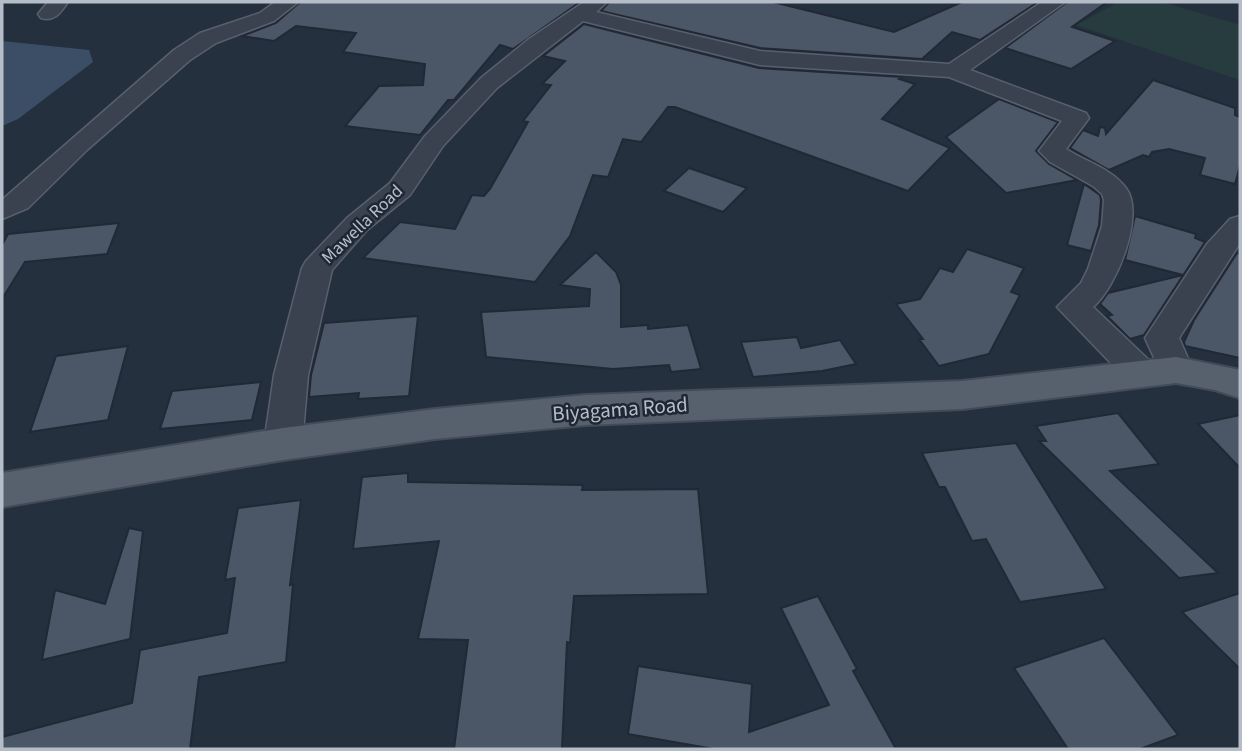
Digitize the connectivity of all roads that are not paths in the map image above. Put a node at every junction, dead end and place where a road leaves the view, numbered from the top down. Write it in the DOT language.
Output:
graph roads {
  1 [pos="288,2"];
  2 [pos="1055,2"];
  3 [pos="588,8"];
  4 [pos="953,71"];
  5 [pos="2,211"];
  6 [pos="1240,225"];
  7 [pos="1158,372"];
  8 [pos="1240,384"];
  9 [pos="283,444"];
  10 [pos="2,491"];
  1 -- 5 [label="street"];
  2 -- 4 [label="street"];
  3 -- 4 [label="street"];
  3 -- 9 [label="street, Mawella Road"];
  4 -- 7 [label="street"];
  6 -- 7 [label="street"];
  7 -- 8 [label="main road, Biyagama Road"];
  7 -- 9 [label="main road, Biyagama Road"];
  9 -- 10 [label="main road, Biyagama Road"];
}
